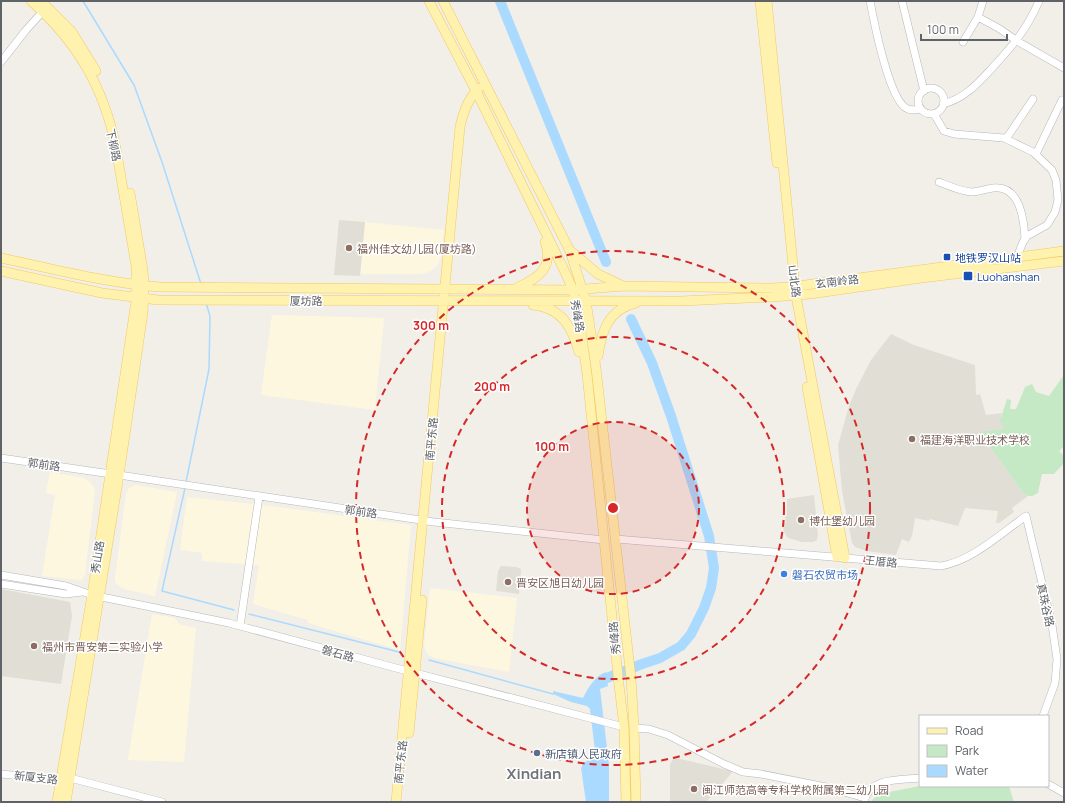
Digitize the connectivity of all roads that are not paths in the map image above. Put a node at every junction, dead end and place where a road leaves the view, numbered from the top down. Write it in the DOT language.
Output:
graph roads {
  1 [pos="32,1"];
  2 [pos="429,1"];
  3 [pos="443,1"];
  4 [pos="760,1"];
  5 [pos="767,1"];
  6 [pos="870,1"];
  7 [pos="902,1"];
  8 [pos="984,1"];
  9 [pos="1039,1"];
  10 [pos="44,6"];
  11 [pos="978,17"];
  12 [pos="1017,41"];
  13 [pos="963,42"];
  14 [pos="1,62"];
  15 [pos="1064,68"];
  16 [pos="486,86"];
  17 [pos="924,91"];
  18 [pos="477,93"];
  19 [pos="1033,99"];
  20 [pos="1062,100"];
  21 [pos="943,104"];
  22 [pos="920,109"];
  23 [pos="934,114"];
  24 [pos="1006,139"];
  25 [pos="1036,154"];
  26 [pos="939,182"];
  27 [pos="540,223"];
  28 [pos="1026,239"];
  29 [pos="570,251"];
  30 [pos="1019,252"];
  31 [pos="1064,252"];
  32 [pos="1,258"];
  33 [pos="1064,261"];
  34 [pos="1,271"];
  35 [pos="608,283"];
  36 [pos="141,286"];
  37 [pos="515,288"];
  38 [pos="448,289"];
  39 [pos="583,289"];
  40 [pos="572,290"];
  41 [pos="793,291"];
  42 [pos="140,298"];
  43 [pos="446,300"];
  44 [pos="613,300"];
  45 [pos="645,300"];
  46 [pos="517,301"];
  47 [pos="576,301"];
  48 [pos="586,301"];
  49 [pos="139,313"];
  50 [pos="596,368"];
  51 [pos="587,374"];
  52 [pos="1,458"];
  53 [pos="115,474"];
  54 [pos="259,497"];
  55 [pos="1026,516"];
  56 [pos="426,521"];
  57 [pos="616,539"];
  58 [pos="604,540"];
  59 [pos="841,557"];
  60 [pos="1,575"];
  61 [pos="1,584"];
  62 [pos="82,592"];
  63 [pos="95,595"];
  64 [pos="240,626"];
  65 [pos="412,673"];
  66 [pos="1043,715"];
  67 [pos="624,727"];
  68 [pos="634,728"];
  69 [pos="1,774"];
  70 [pos="70,778"];
  71 [pos="919,778"];
  72 [pos="61,780"];
  73 [pos="1049,785"];
  74 [pos="1064,794"];
  75 [pos="864,800"];
  76 [pos="57,802"];
  77 [pos="66,802"];
  78 [pos="162,802"];
  79 [pos="396,802"];
  80 [pos="402,802"];
  81 [pos="626,802"];
  82 [pos="636,802"];
  1 -- 10 [label="main road, 下柳路"];
  2 -- 18 [label="main road, 秀峰路"];
  3 -- 16 [label="main road, 秀峰路"];
  4 -- 41 [label="main road, 山北路"];
  5 -- 41 [label="main road, 山北路"];
  6 -- 22 [label="street"];
  7 -- 17 [label="street"];
  8 -- 11 [label="street"];
  9 -- 12 [label="street"];
  10 -- 14 [label="street"];
  10 -- 36 [label="main road, 下柳路"];
  11 -- 12 [label="street"];
  11 -- 13 [label="street"];
  12 -- 15 [label="street"];
  12 -- 21 [label="street"];
  16 -- 18 [label="main road, 南平东路"];
  16 -- 29 [label="main road, 秀峰路"];
  17 -- 21 [label="street"];
  17 -- 22 [label="street"];
  18 -- 27 [label="main road, 秀峰路"];
  18 -- 38 [label="main road, 南平东路"];
  19 -- 24 [label="street"];
  20 -- 25 [label="street"];
  21 -- 23 [label="street"];
  22 -- 23 [label="street"];
  23 -- 24 [label="street"];
  24 -- 25 [label="street"];
  25 -- 28 [label="street"];
  26 -- 28 [label="street"];
  27 -- 37 [label="main road"];
  27 -- 40 [label="main road, 秀峰路"];
  28 -- 30 [label="street"];
  29 -- 35 [label="main road"];
  29 -- 39 [label="main road, 秀峰路"];
  31 -- 41 [label="main road, 玄南岭路"];
  32 -- 36 [label="main road, 厦坊路"];
  33 -- 41 [label="main road, 玄南岭路"];
  34 -- 42 [label="main road, 厦坊路"];
  35 -- 39 [label="main road, 厦坊路"];
  35 -- 41 [label="main road, 玄南岭路"];
  36 -- 38 [label="main road, 厦坊路"];
  36 -- 42 [label="main road, 下柳路"];
  37 -- 38 [label="main road, 厦坊路"];
  37 -- 40 [label="main road, 厦坊路"];
  38 -- 43 [label="main road, 南平东路"];
  39 -- 40 [label="main road, 厦坊路"];
  39 -- 48 [label="main road, 秀峰路"];
  40 -- 47 [label="main road, 秀峰路"];
  41 -- 45 [label="main road, 玄南岭路"];
  41 -- 59 [label="main road, 山北路"];
  42 -- 43 [label="main road, 厦坊路"];
  42 -- 49 [label="main road, 下柳路"];
  43 -- 46 [label="main road, 厦坊路"];
  43 -- 56 [label="main road, 南平东路"];
  44 -- 45 [label="main road, 玄南岭路"];
  44 -- 48 [label="main road, 厦坊路"];
  45 -- 50 [label="main road"];
  46 -- 47 [label="main road, 厦坊路"];
  46 -- 51 [label="main road"];
  47 -- 48 [label="main road, 厦坊路"];
  47 -- 51 [label="main road, 秀峰路"];
  48 -- 50 [label="main road, 秀峰路"];
  49 -- 53 [label="main road, 秀山路"];
  50 -- 57 [label="main road, 秀峰路"];
  51 -- 58 [label="main road, 秀峰路"];
  52 -- 53 [label="street, 郭前路"];
  53 -- 54 [label="street, 郭前路"];
  53 -- 63 [label="main road, 秀山路"];
  54 -- 56 [label="street, 郭前路"];
  54 -- 64 [label="street"];
  55 -- 59 [label="street, 王厝路"];
  55 -- 66 [label="street, 真珠谷路"];
  56 -- 58 [label="street, 郭前路"];
  56 -- 65 [label="main road, 南平东路"];
  57 -- 59 [label="street, 王厝路"];
  57 -- 68 [label="main road, 秀峰路"];
  58 -- 67 [label="main road, 秀峰路"];
  60 -- 62 [label="street, 磐石路"];
  61 -- 62 [label="street, 磐石路"];
  62 -- 63 [label="street, 磐石路"];
  63 -- 64 [label="street, 磐石路"];
  63 -- 70 [label="main road, 秀山路"];
  63 -- 72 [label="main road, 秀山路"];
  64 -- 65 [label="street, 磐石路"];
  65 -- 67 [label="street, 磐石路"];
  65 -- 79 [label="main road, 南平东路"];
  65 -- 80 [label="main road, 南平东路"];
  67 -- 81 [label="main road, 秀峰路"];
  68 -- 75 [label="street"];
  68 -- 82 [label="main road, 秀峰路"];
  69 -- 72 [label="street, 新厦支路"];
  70 -- 72 [label="street, 新厦支路"];
  70 -- 77 [label="main road, 秀山路"];
  70 -- 78 [label="street"];
  71 -- 75 [label="street"];
  72 -- 76 [label="main road, 秀山路"];
  73 -- 74 [label="street"];
}
